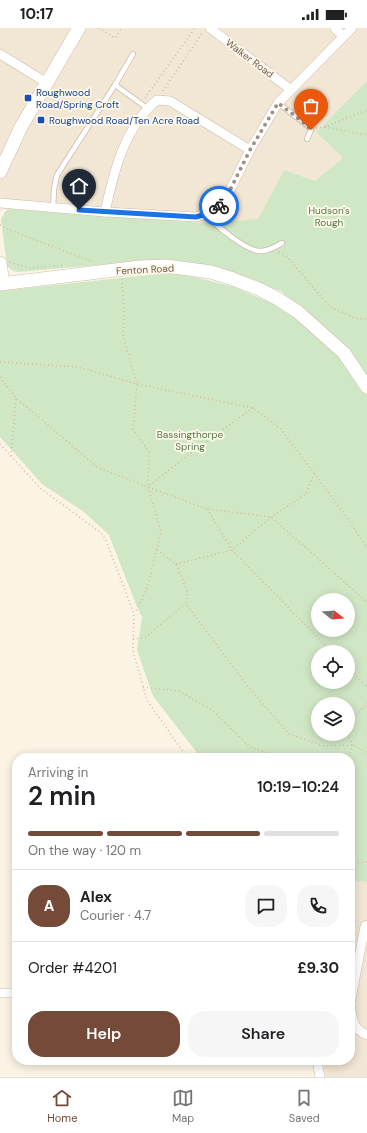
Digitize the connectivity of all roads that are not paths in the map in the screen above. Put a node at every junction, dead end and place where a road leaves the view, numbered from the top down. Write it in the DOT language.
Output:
graph roads {
  1 [pos="79,28"];
  2 [pos="210,28"];
  3 [pos="335,28"];
  4 [pos="352,28"];
  5 [pos="343,36"];
  6 [pos="0,54"];
  7 [pos="133,54"];
  8 [pos="47,83"];
  9 [pos="115,85"];
  10 [pos="290,89"];
  11 [pos="278,103"];
  12 [pos="144,106"];
  13 [pos="307,139"];
  14 [pos="250,150"];
  15 [pos="0,172"];
  16 [pos="0,203"];
  17 [pos="52,208"];
  18 [pos="105,212"];
  19 [pos="206,214"];
  20 [pos="282,243"];
  21 [pos="4,262"];
  22 [pos="2,284"];
  23 [pos="367,387"];
  24 [pos="367,925"];
  25 [pos="355,978"];
  26 [pos="12,992"];
  27 [pos="0,993"];
  28 [pos="355,1026"];
  29 [pos="367,1035"];
  30 [pos="318,1065"];
  31 [pos="320,1077"];
  1 -- 8 [label="street"];
  2 -- 10 [label="street, Walker Road"];
  3 -- 5 [label="street"];
  4 -- 5 [label="street"];
  5 -- 10 [label="street"];
  6 -- 8 [label="street"];
  7 -- 9 [label="lane"];
  8 -- 15 [label="street"];
  9 -- 12 [label="lane"];
  9 -- 17 [label="lane"];
  10 -- 11 [label="street"];
  11 -- 13 [label="lane"];
  11 -- 14 [label="street"];
  12 -- 14 [label="street"];
  12 -- 18 [label="street"];
  14 -- 19 [label="street"];
  16 -- 17 [label="street"];
  17 -- 18 [label="street"];
  18 -- 19 [label="street"];
  19 -- 20 [label="lane"];
  21 -- 22 [label="street"];
  22 -- 23 [label="street, Fenton Road"];
  24 -- 25 [label="street"];
  26 -- 27 [label="street"];
  28 -- 29 [label="street"];
  30 -- 31 [label="street"];
}
